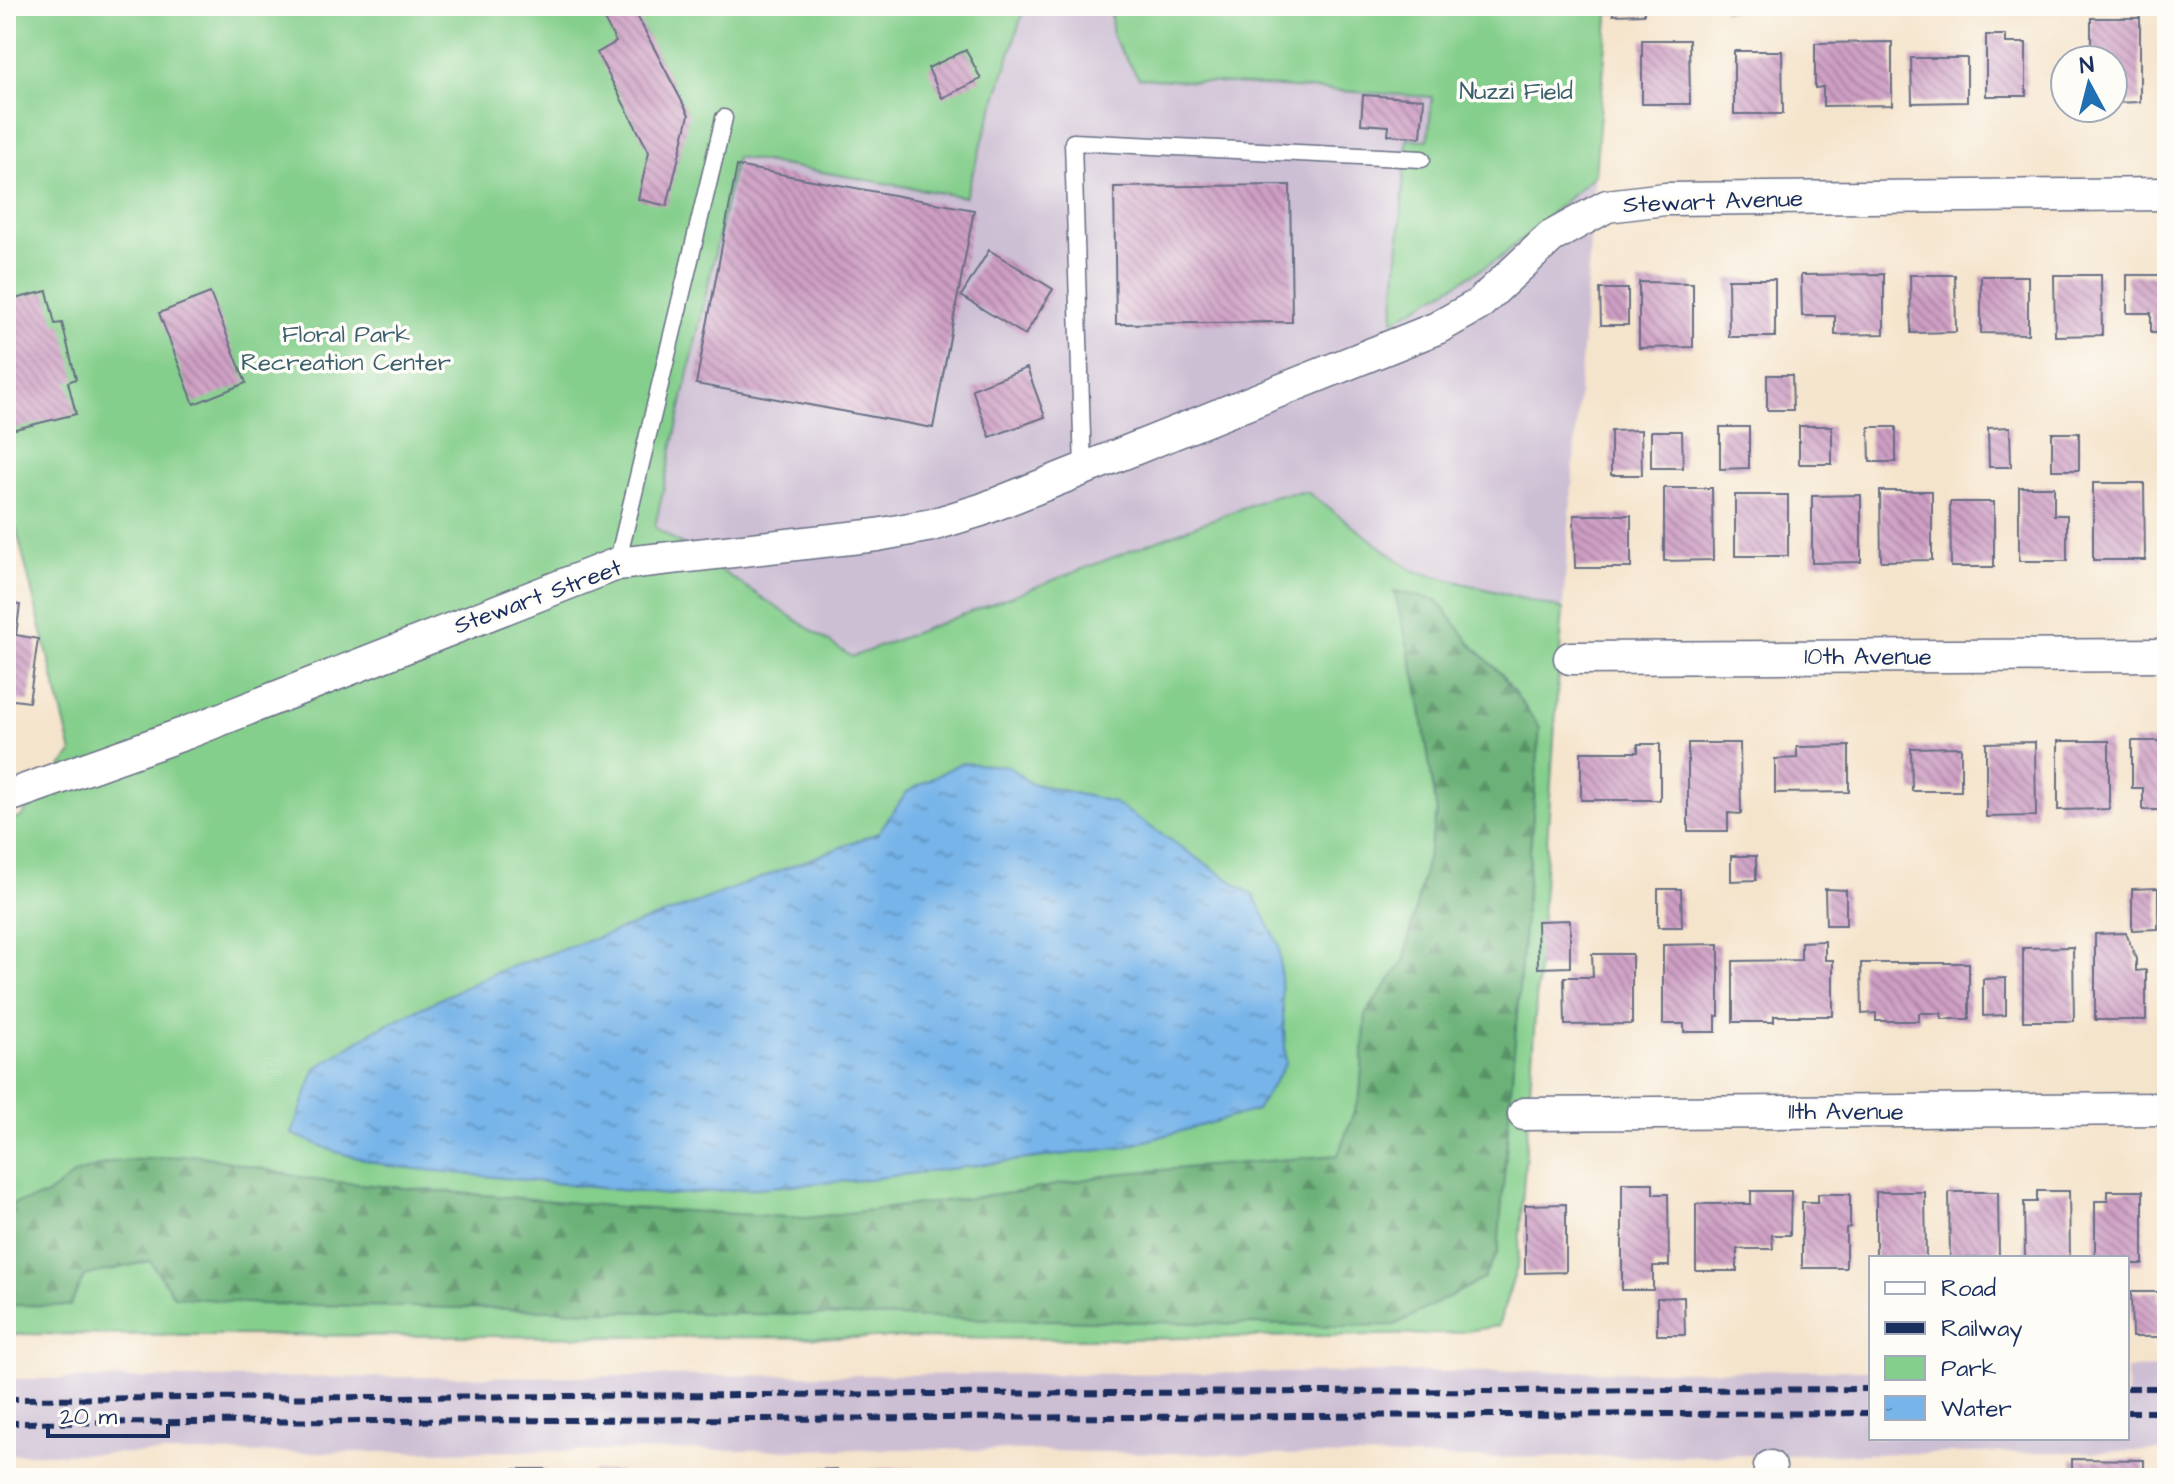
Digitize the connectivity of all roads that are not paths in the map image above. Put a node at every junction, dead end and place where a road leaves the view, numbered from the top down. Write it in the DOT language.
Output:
graph roads {
  1 [pos="724,118"];
  2 [pos="1422,159"];
  3 [pos="2167,194"];
  4 [pos="1176,432"];
  5 [pos="1083,469"];
  6 [pos="617,564"];
  7 [pos="2167,655"];
  8 [pos="1570,658"];
  9 [pos="8,795"];
  10 [pos="2167,1109"];
  11 [pos="1524,1114"];
  1 -- 6 [label="lane"];
  2 -- 5 [label="lane"];
  3 -- 4 [label="street, Stewart Avenue"];
  4 -- 5 [label="street, Stewart Street"];
  5 -- 6 [label="street, Stewart Street"];
  6 -- 9 [label="street, Stewart Street"];
  7 -- 8 [label="street, 10th Avenue"];
  10 -- 11 [label="street, 11th Avenue"];
}
